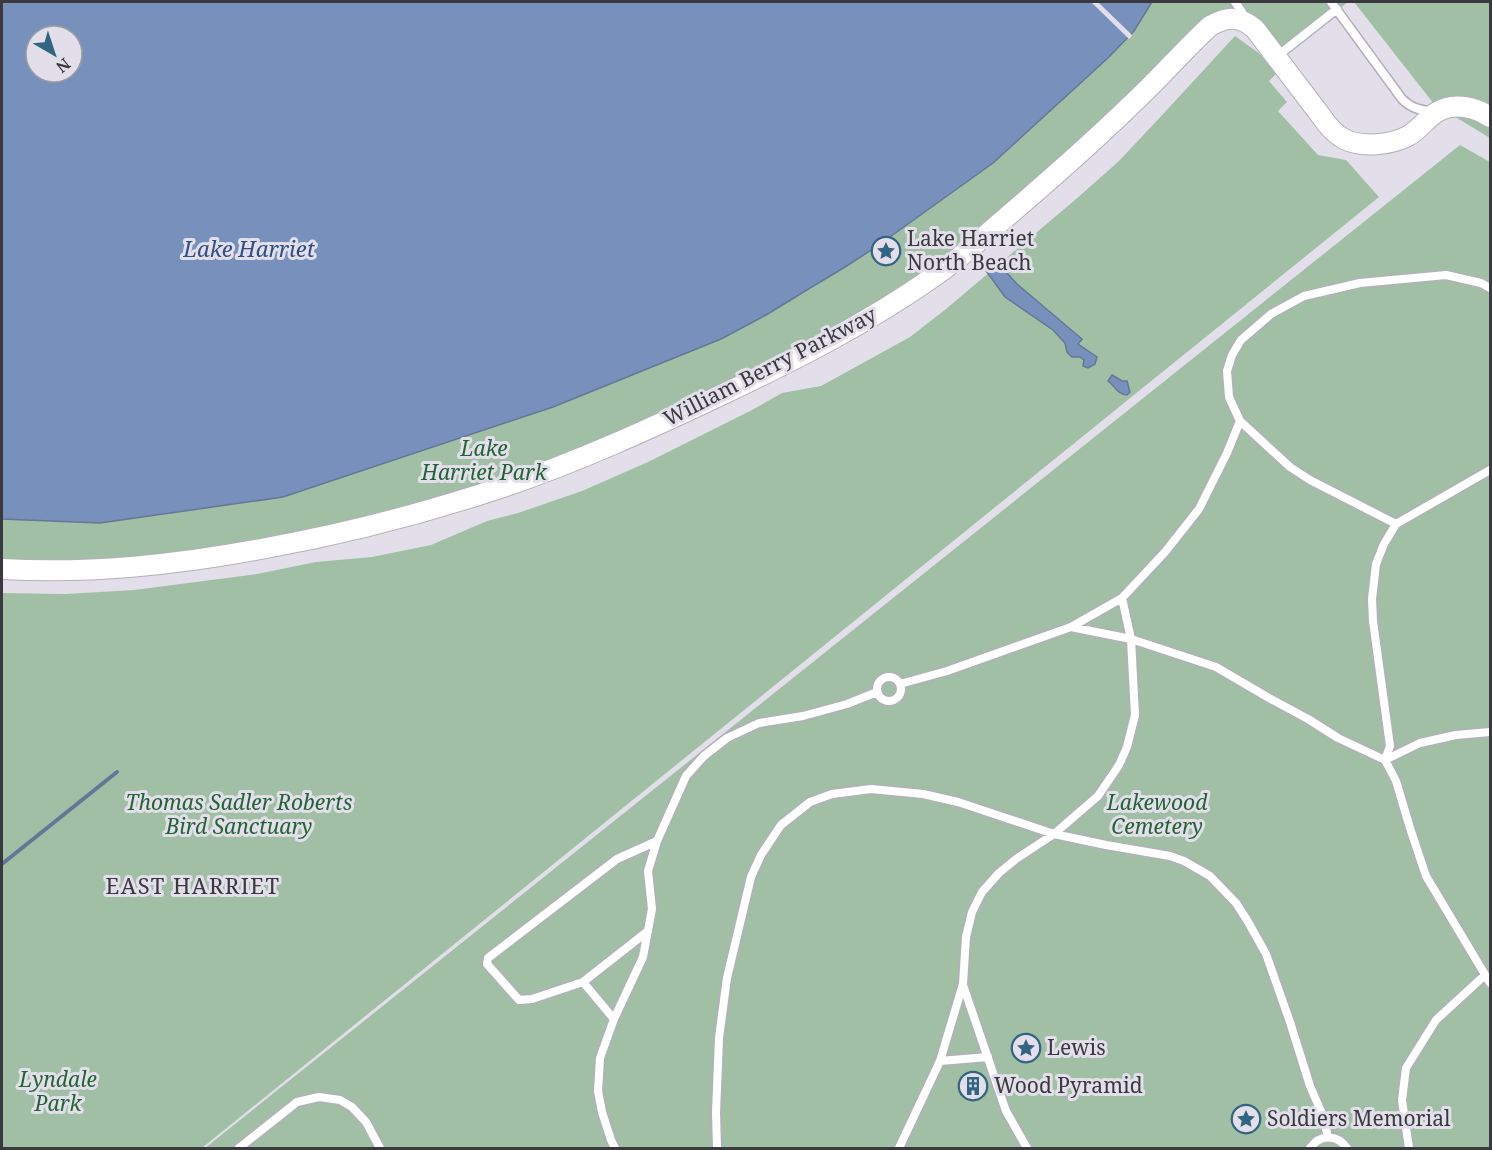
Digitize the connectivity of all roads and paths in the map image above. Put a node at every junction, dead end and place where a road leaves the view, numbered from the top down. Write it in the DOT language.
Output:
graph roads {
  1 [pos="1331,2"];
  2 [pos="1337,9"];
  3 [pos="1238,10"];
  4 [pos="1276,57"];
  5 [pos="1437,112"];
  6 [pos="1491,117"];
  7 [pos="1491,288"];
  8 [pos="1240,421"];
  9 [pos="1491,470"];
  10 [pos="1396,524"];
  11 [pos="2,569"];
  12 [pos="1122,598"];
  13 [pos="1071,627"];
  14 [pos="1131,639"];
  15 [pos="900,684"];
  16 [pos="877,692"];
  17 [pos="1491,732"];
  18 [pos="1385,760"];
  19 [pos="1054,834"];
  20 [pos="657,841"];
  21 [pos="648,931"];
  22 [pos="1488,979"];
  23 [pos="583,982"];
  24 [pos="963,984"];
  25 [pos="614,1019"];
  26 [pos="988,1057"];
  27 [pos="940,1061"];
  28 [pos="1328,1137"];
  29 [pos="238,1149"];
  30 [pos="380,1149"];
  31 [pos="615,1149"];
  32 [pos="717,1149"];
  33 [pos="899,1149"];
  34 [pos="1028,1149"];
  35 [pos="1310,1149"];
  36 [pos="1347,1149"];
  37 [pos="1408,1149"];
  1 -- 2 [label="lane"];
  2 -- 4 [label="lane"];
  2 -- 5 [label="lane"];
  3 -- 4 [label="street, William Berry Parkway"];
  3 -- 11 [label="street, William Berry Parkway"];
  4 -- 5 [label="street, William Berry Parkway"];
  5 -- 6 [label="street"];
  7 -- 8 [label="lane"];
  8 -- 10 [label="lane"];
  8 -- 12 [label="lane"];
  9 -- 10 [label="lane"];
  10 -- 18 [label="lane"];
  12 -- 13 [label="lane"];
  12 -- 14 [label="lane"];
  13 -- 14 [label="lane"];
  13 -- 15 [label="lane"];
  14 -- 18 [label="lane"];
  14 -- 19 [label="lane"];
  15 -- 16 [label="lane"];
  15 -- 16 [label="lane"];
  16 -- 20 [label="lane"];
  17 -- 18 [label="lane"];
  18 -- 22 [label="lane"];
  19 -- 24 [label="lane"];
  19 -- 28 [label="lane"];
  19 -- 32 [label="lane"];
  20 -- 21 [label="lane"];
  20 -- 23 [label="lane"];
  21 -- 23 [label="lane"];
  21 -- 25 [label="lane"];
  22 -- 37 [label="lane"];
  23 -- 25 [label="lane"];
  24 -- 26 [label="lane"];
  24 -- 27 [label="lane"];
  25 -- 31 [label="lane"];
  26 -- 27 [label="lane"];
  26 -- 34 [label="lane"];
  27 -- 33 [label="lane"];
  28 -- 35 [label="lane"];
  28 -- 36 [label="lane"];
  29 -- 30 [label="lane"];
}
